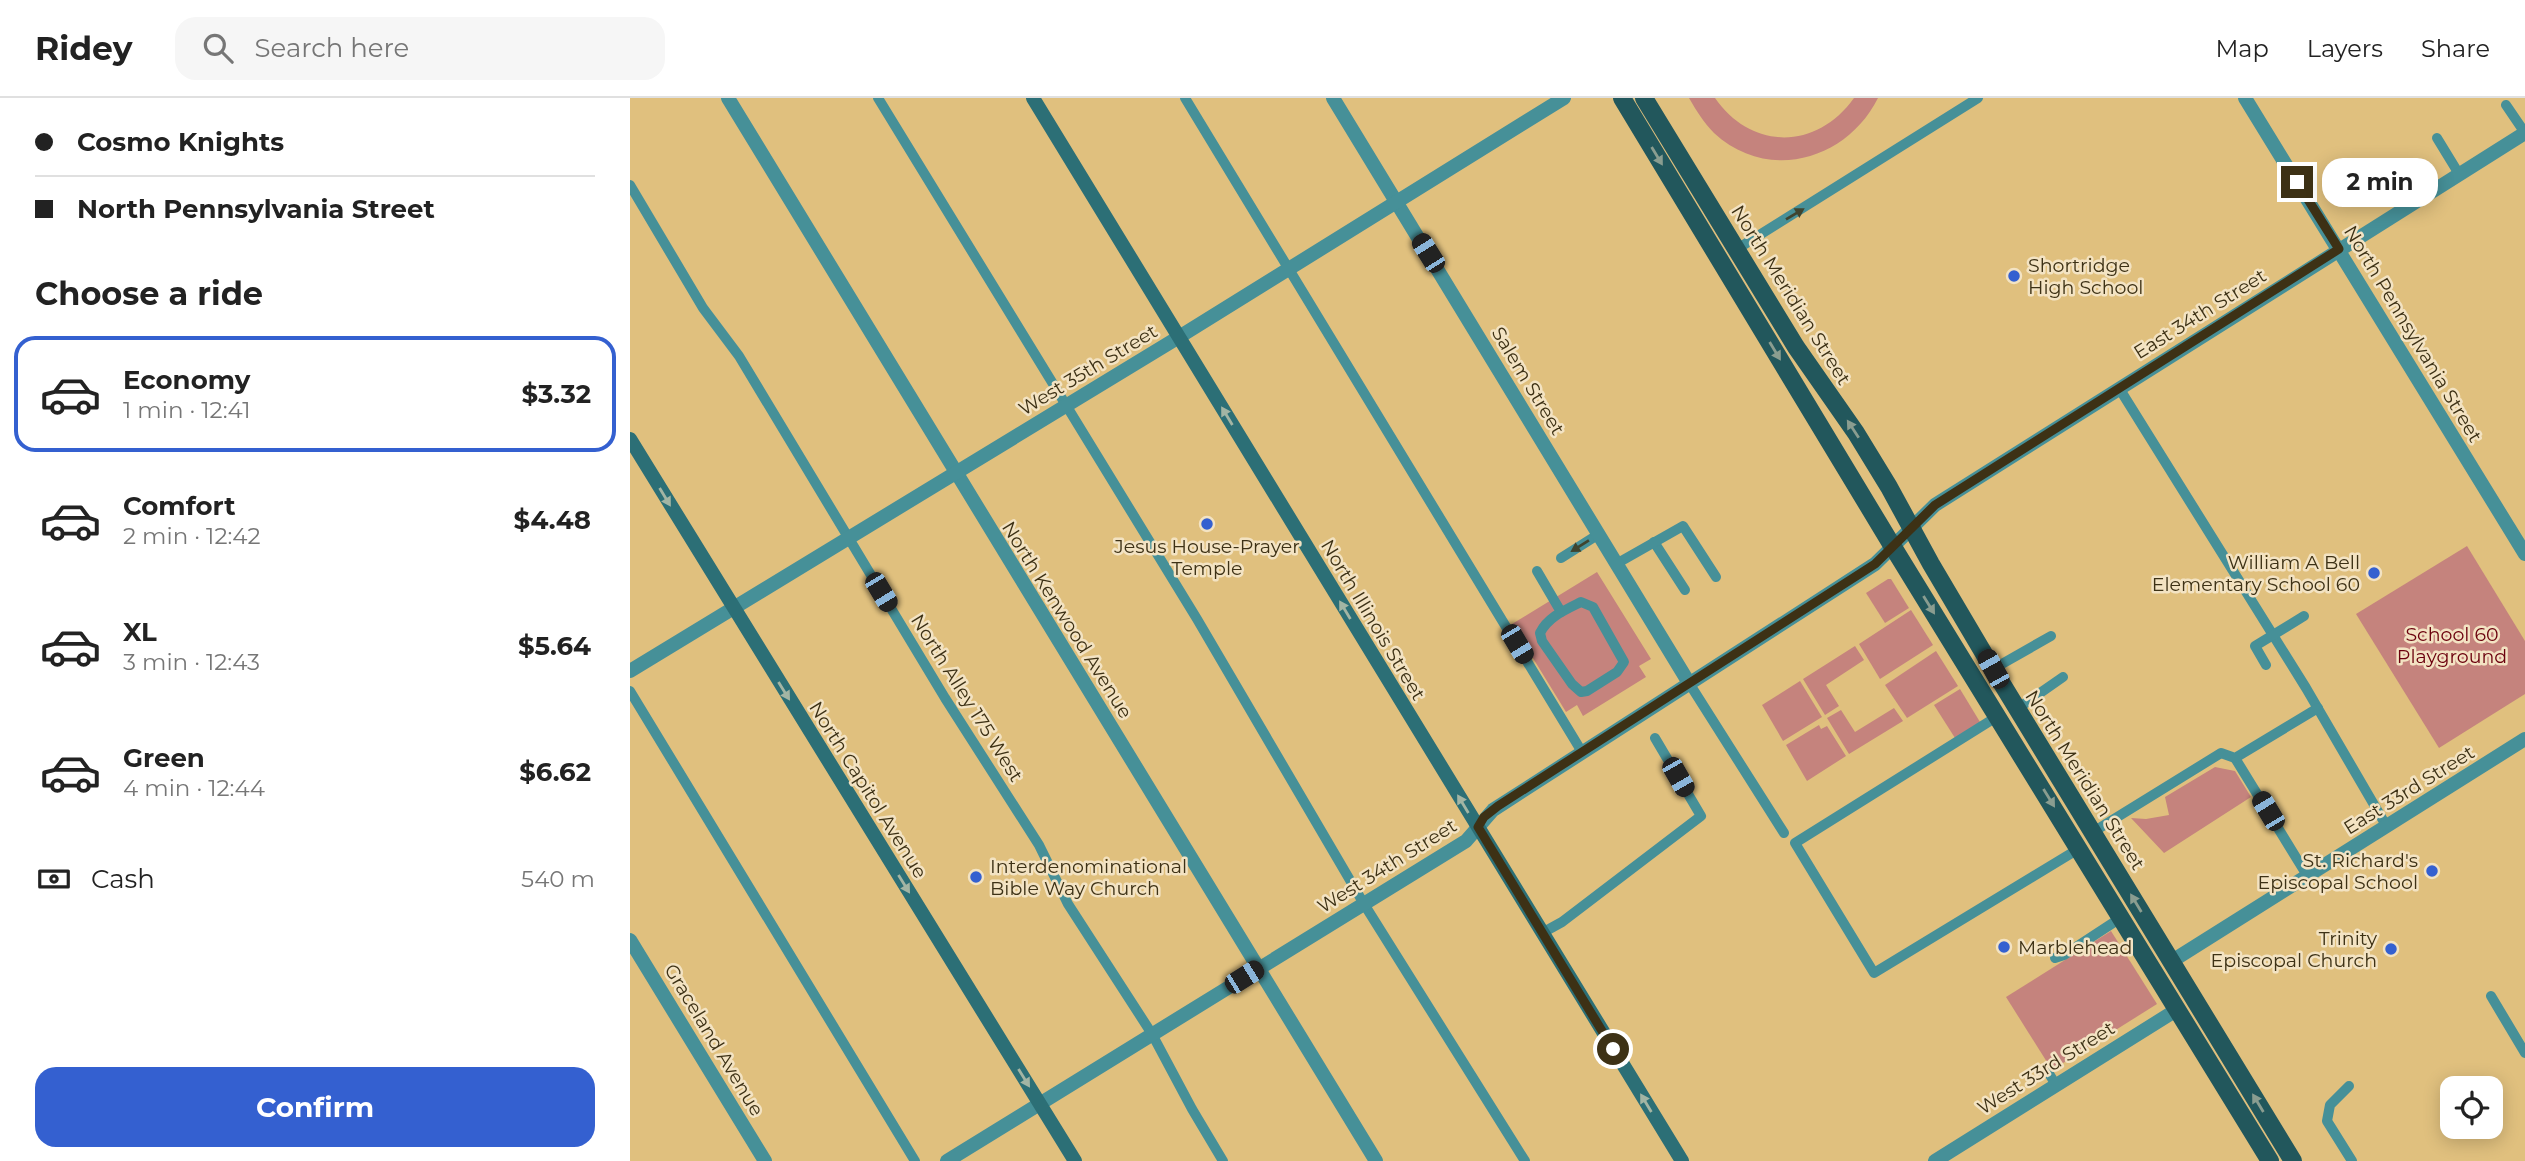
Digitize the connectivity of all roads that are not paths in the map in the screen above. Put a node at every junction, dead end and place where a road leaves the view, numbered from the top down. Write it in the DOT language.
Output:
graph roads {
  1 [pos="728,98"];
  2 [pos="878,98"];
  3 [pos="1033,98"];
  4 [pos="1185,98"];
  5 [pos="1333,98"];
  6 [pos="1564,98"];
  7 [pos="1622,98"];
  8 [pos="1644,98"];
  9 [pos="1978,98"];
  10 [pos="2245,98"];
  11 [pos="2506,105"];
  12 [pos="2525,133"];
  13 [pos="2437,138"];
  14 [pos="2459,174"];
  15 [pos="630,185"];
  16 [pos="1397,202"];
  17 [pos="1737,249"];
  18 [pos="2339,249"];
  19 [pos="1290,268"];
  20 [pos="1179,337"];
  21 [pos="2119,388"];
  22 [pos="1068,405"];
  23 [pos="630,439"];
  24 [pos="955,474"];
  25 [pos="1599,534"];
  26 [pos="1902,537"];
  27 [pos="848,538"];
  28 [pos="1654,542"];
  29 [pos="2525,554"];
  30 [pos="1560,558"];
  31 [pos="1616,564"];
  32 [pos="1537,571"];
  33 [pos="1716,577"];
  34 [pos="1685,590"];
  35 [pos="733,608"];
  36 [pos="1560,612"];
  37 [pos="2304,616"];
  38 [pos="2273,635"];
  39 [pos="2051,636"];
  40 [pos="2266,665"];
  41 [pos="1993,669"];
  42 [pos="630,671"];
  43 [pos="2063,677"];
  44 [pos="1689,683"];
  45 [pos="630,691"];
  46 [pos="2318,708"];
  47 [pos="2017,709"];
  48 [pos="1998,716"];
  49 [pos="1655,738"];
  50 [pos="2525,739"];
  51 [pos="1582,752"];
  52 [pos="2235,758"];
  53 [pos="1478,827"];
  54 [pos="2387,827"];
  55 [pos="2093,832"];
  56 [pos="1784,833"];
  57 [pos="2080,848"];
  58 [pos="2308,877"];
  59 [pos="1364,904"];
  60 [pos="2122,917"];
  61 [pos="1542,933"];
  62 [pos="630,940"];
  63 [pos="2055,958"];
  64 [pos="2172,961"];
  65 [pos="1259,968"];
  66 [pos="2491,996"];
  67 [pos="2178,1009"];
  68 [pos="1152,1034"];
  69 [pos="2525,1053"];
  70 [pos="2349,1086"];
  71 [pos="1040,1104"];
  72 [pos="765,1161"];
  73 [pos="915,1161"];
  74 [pos="947,1161"];
  75 [pos="1075,1161"];
  76 [pos="1223,1161"];
  77 [pos="1376,1161"];
  78 [pos="1525,1161"];
  79 [pos="1682,1161"];
  80 [pos="1935,1161"];
  81 [pos="2270,1161"];
  82 [pos="2293,1161"];
  83 [pos="2351,1161"];
  1 -- 24 [label="street, North Kenwood Avenue"];
  2 -- 22 [label="lane"];
  3 -- 20 [label="main road, North Illinois Street"];
  4 -- 19 [label="lane"];
  5 -- 16 [label="street, Salem Street"];
  6 -- 16 [label="street, West 35th Street"];
  7 -- 26 [label="main road, North Meridian Street, one-way"];
  8 -- 17 [label="main road, North Meridian Street"];
  17 -- 9 [label="lane, one-way"];
  10 -- 18 [label="street, North Pennsylvania Street"];
  11 -- 12 [label="lane"];
  12 -- 14 [label="street, East 34th Street"];
  13 -- 14 [label="lane"];
  14 -- 18 [label="street, East 34th Street"];
  15 -- 27 [label="lane, North Alley 175 West"];
  16 -- 19 [label="street, West 35th Street"];
  16 -- 25 [label="street, Salem Street"];
  26 -- 17 [label="main road, North Meridian Street, one-way"];
  18 -- 21 [label="street, East 34th Street"];
  18 -- 29 [label="street, North Pennsylvania Street"];
  19 -- 20 [label="street, West 35th Street"];
  19 -- 51 [label="lane"];
  20 -- 22 [label="street, West 35th Street"];
  53 -- 20 [label="main road, North Illinois Street, one-way"];
  21 -- 26 [label="street, East 34th Street"];
  21 -- 38 [label="lane"];
  22 -- 24 [label="street, West 35th Street"];
  22 -- 59 [label="lane"];
  23 -- 35 [label="main road, North Capitol Avenue, one-way"];
  24 -- 27 [label="street, West 35th Street"];
  24 -- 65 [label="street, North Kenwood Avenue"];
  25 -- 30 [label="lane, one-way"];
  25 -- 31 [label="street, Salem Street"];
  26 -- 41 [label="main road, North Meridian Street"];
  26 -- 44 [label="street, West 34th Street"];
  26 -- 48 [label="main road, North Meridian Street, one-way"];
  27 -- 35 [label="street, West 35th Street"];
  27 -- 68 [label="lane, North Alley 175 West"];
  28 -- 31 [label="lane"];
  28 -- 33 [label="lane"];
  28 -- 34 [label="lane"];
  31 -- 44 [label="street, Salem Street"];
  32 -- 36 [label="lane"];
  35 -- 42 [label="street, West 35th Street"];
  35 -- 71 [label="main road, North Capitol Avenue, one-way"];
  36 -- 36 [label="lane"];
  37 -- 38 [label="lane"];
  38 -- 40 [label="lane"];
  38 -- 46 [label="lane"];
  39 -- 41 [label="lane"];
  41 -- 47 [label="main road, North Meridian Street"];
  43 -- 47 [label="lane"];
  44 -- 51 [label="street, West 34th Street"];
  44 -- 56 [label="lane"];
  45 -- 73 [label="lane"];
  46 -- 52 [label="lane"];
  46 -- 54 [label="lane"];
  47 -- 55 [label="main road, North Meridian Street"];
  48 -- 57 [label="main road, North Meridian Street, one-way"];
  48 -- 57 [label="lane"];
  49 -- 61 [label="lane"];
  50 -- 54 [label="street, East 33rd Street"];
  51 -- 53 [label="street, West 34th Street"];
  52 -- 55 [label="lane"];
  52 -- 58 [label="lane"];
  53 -- 59 [label="street, West 34th Street"];
  53 -- 61 [label="main road, North Illinois Street"];
  54 -- 58 [label="street, East 33rd Street"];
  64 -- 55 [label="main road, North Meridian Street, one-way"];
  57 -- 60 [label="main road, North Meridian Street"];
  58 -- 64 [label="street, East 33rd Street"];
  59 -- 65 [label="street, West 34th Street"];
  59 -- 78 [label="lane"];
  60 -- 63 [label="lane"];
  60 -- 67 [label="main road, North Meridian Street"];
  79 -- 61 [label="main road, North Illinois Street, one-way"];
  62 -- 72 [label="street, Graceland Avenue"];
  82 -- 64 [label="main road, North Meridian Street, one-way"];
  65 -- 68 [label="street, West 34th Street"];
  65 -- 77 [label="street, North Kenwood Avenue"];
  66 -- 69 [label="lane"];
  67 -- 80 [label="street, West 33rd Street"];
  67 -- 81 [label="main road, North Meridian Street"];
  68 -- 71 [label="street, West 34th Street"];
  68 -- 76 [label="lane, North Alley 175 West"];
  70 -- 83 [label="lane"];
  71 -- 74 [label="street, West 34th Street"];
  71 -- 75 [label="main road, North Capitol Avenue"];
}
